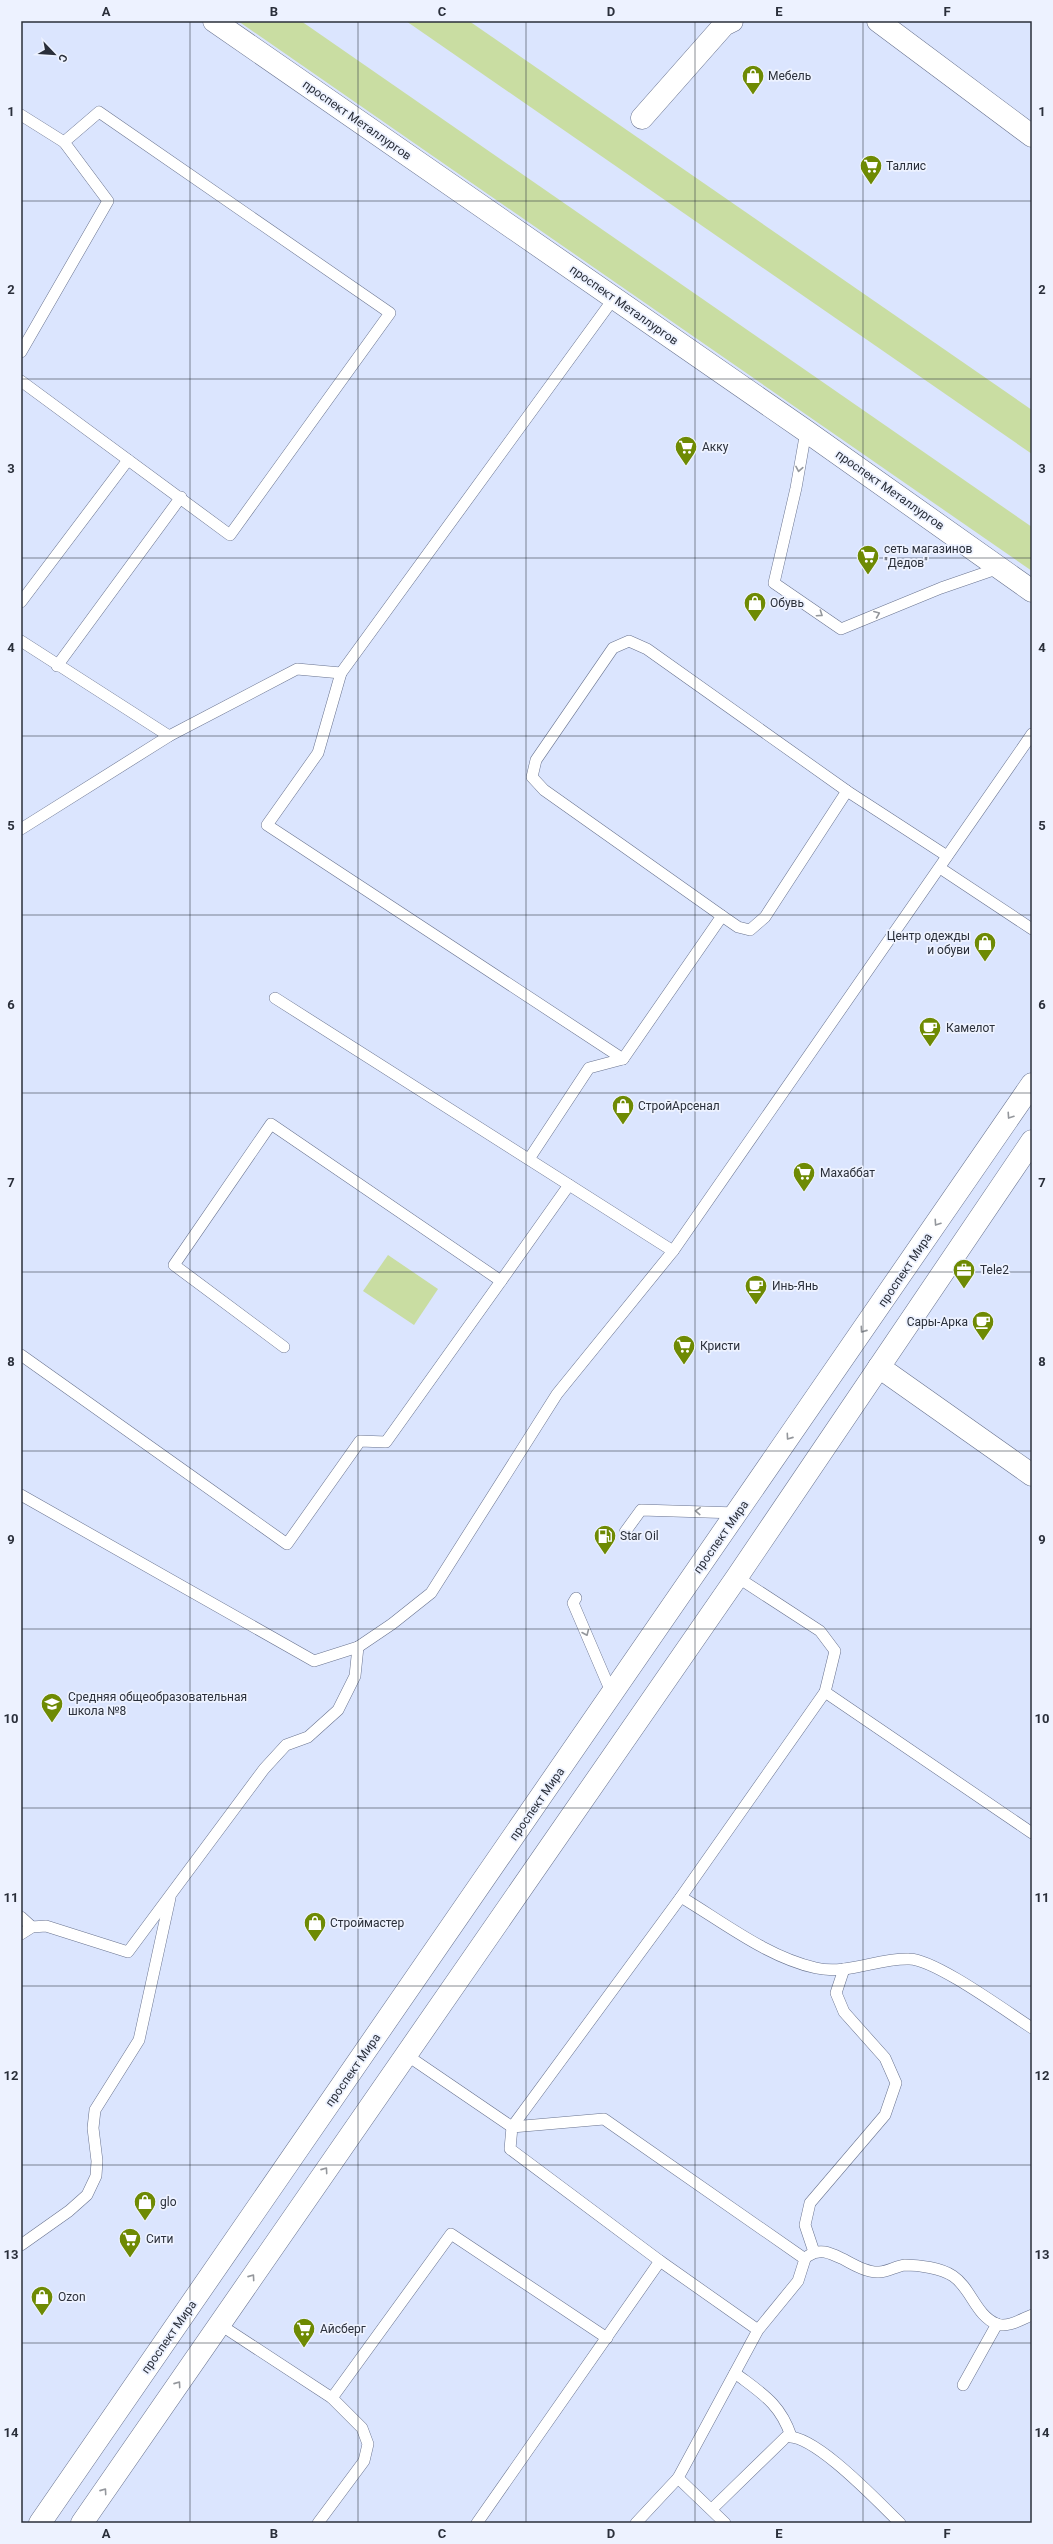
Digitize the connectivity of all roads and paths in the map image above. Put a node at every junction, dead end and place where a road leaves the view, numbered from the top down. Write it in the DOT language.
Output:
graph roads {
  1 [pos="214,21"];
  2 [pos="878,21"];
  3 [pos="727,22"];
  4 [pos="21,115"];
  5 [pos="642,118"];
  6 [pos="1032,136"];
  7 [pos="64,142"];
  8 [pos="614,298"];
  9 [pos="21,352"];
  10 [pos="21,381"];
  11 [pos="806,431"];
  12 [pos="128,460"];
  13 [pos="181,497"];
  14 [pos="999,568"];
  15 [pos="1032,591"];
  16 [pos="21,602"];
  17 [pos="21,641"];
  18 [pos="57,666"];
  19 [pos="341,673"];
  20 [pos="1032,734"];
  21 [pos="169,736"];
  22 [pos="847,791"];
  23 [pos="21,829"];
  24 [pos="948,856"];
  25 [pos="940,868"];
  26 [pos="722,916"];
  27 [pos="1032,929"];
  28 [pos="275,998"];
  29 [pos="623,1059"];
  30 [pos="1032,1084"];
  31 [pos="1032,1141"];
  32 [pos="529,1159"];
  33 [pos="569,1185"];
  34 [pos="673,1251"];
  35 [pos="501,1281"];
  36 [pos="284,1347"];
  37 [pos="21,1355"];
  38 [pos="879,1367"];
  39 [pos="1032,1475"];
  40 [pos="21,1495"];
  41 [pos="737,1513"];
  42 [pos="625,1532"];
  43 [pos="737,1577"];
  44 [pos="576,1598"];
  45 [pos="358,1646"];
  46 [pos="825,1692"];
  47 [pos="612,1694"];
  48 [pos="1032,1833"];
  49 [pos="171,1894"];
  50 [pos="681,1897"];
  51 [pos="21,1917"];
  52 [pos="32,1927"];
  53 [pos="21,1934"];
  54 [pos="844,1969"];
  55 [pos="1032,2028"];
  56 [pos="405,2054"];
  57 [pos="512,2127"];
  58 [pos="21,2245"];
  59 [pos="809,2256"];
  60 [pos="660,2261"];
  61 [pos="1032,2315"];
  62 [pos="219,2324"];
  63 [pos="997,2324"];
  64 [pos="758,2330"];
  65 [pos="607,2338"];
  66 [pos="735,2373"];
  67 [pos="963,2385"];
  68 [pos="332,2398"];
  69 [pos="791,2436"];
  70 [pos="678,2478"];
  71 [pos="712,2509"];
  72 [pos="40,2523"];
  73 [pos="82,2523"];
  74 [pos="318,2523"];
  75 [pos="477,2523"];
  76 [pos="636,2523"];
  77 [pos="725,2523"];
  78 [pos="900,2523"];
  1 -- 8 [label="main road, проспект Металлургов"];
  2 -- 6 [label="main road"];
  3 -- 5 [label="main road"];
  4 -- 7 [label="lane"];
  7 -- 9 [label="lane"];
  7 -- 13 [label="lane"];
  8 -- 11 [label="main road, проспект Металлургов"];
  8 -- 19 [label="lane"];
  10 -- 12 [label="lane"];
  11 -- 14 [label="main road, проспект Металлургов"];
  11 -- 14 [label="lane, one-way"];
  12 -- 13 [label="lane"];
  12 -- 16 [label="lane"];
  13 -- 18 [label="lane"];
  14 -- 15 [label="main road, проспект Металлургов"];
  17 -- 18 [label="lane"];
  18 -- 21 [label="lane"];
  19 -- 21 [label="lane"];
  19 -- 29 [label="lane"];
  20 -- 24 [label="lane"];
  21 -- 23 [label="lane"];
  22 -- 24 [label="lane"];
  22 -- 26 [label="lane"];
  22 -- 26 [label="lane"];
  24 -- 25 [label="lane"];
  25 -- 27 [label="lane"];
  25 -- 34 [label="lane"];
  26 -- 29 [label="lane"];
  28 -- 32 [label="lane"];
  29 -- 32 [label="lane"];
  30 -- 41 [label="main road, проспект Мира, one-way"];
  31 -- 38 [label="main road"];
  32 -- 33 [label="lane"];
  33 -- 34 [label="lane"];
  33 -- 35 [label="lane"];
  34 -- 45 [label="lane"];
  35 -- 36 [label="lane"];
  35 -- 37 [label="lane"];
  38 -- 39 [label="main road"];
  38 -- 43 [label="main road"];
  40 -- 45 [label="lane"];
  41 -- 42 [label="lane, one-way"];
  41 -- 47 [label="main road, проспект Мира"];
  43 -- 46 [label="lane"];
  43 -- 56 [label="main road"];
  44 -- 47 [label="lane, one-way"];
  45 -- 49 [label="lane"];
  46 -- 48 [label="lane"];
  46 -- 50 [label="lane"];
  47 -- 72 [label="main road, проспект Мира"];
  49 -- 52 [label="lane"];
  49 -- 58 [label="lane"];
  50 -- 54 [label="lane"];
  50 -- 57 [label="lane"];
  51 -- 52 [label="lane"];
  52 -- 53 [label="lane"];
  54 -- 55 [label="lane"];
  54 -- 59 [label="lane"];
  56 -- 57 [label="lane"];
  62 -- 56 [label="main road, one-way"];
  57 -- 59 [label="lane"];
  57 -- 60 [label="lane"];
  59 -- 63 [label="lane"];
  59 -- 64 [label="lane"];
  60 -- 64 [label="lane"];
  60 -- 65 [label="lane"];
  61 -- 63 [label="lane"];
  62 -- 68 [label="lane"];
  73 -- 62 [label="main road, one-way"];
  63 -- 67 [label="lane"];
  64 -- 66 [label="lane"];
  65 -- 68 [label="lane"];
  65 -- 75 [label="lane"];
  66 -- 69 [label="lane"];
  66 -- 70 [label="lane"];
  68 -- 74 [label="lane"];
  69 -- 71 [label="lane"];
  69 -- 78 [label="lane"];
  70 -- 71 [label="lane"];
  70 -- 76 [label="lane"];
  71 -- 77 [label="lane"];
}
